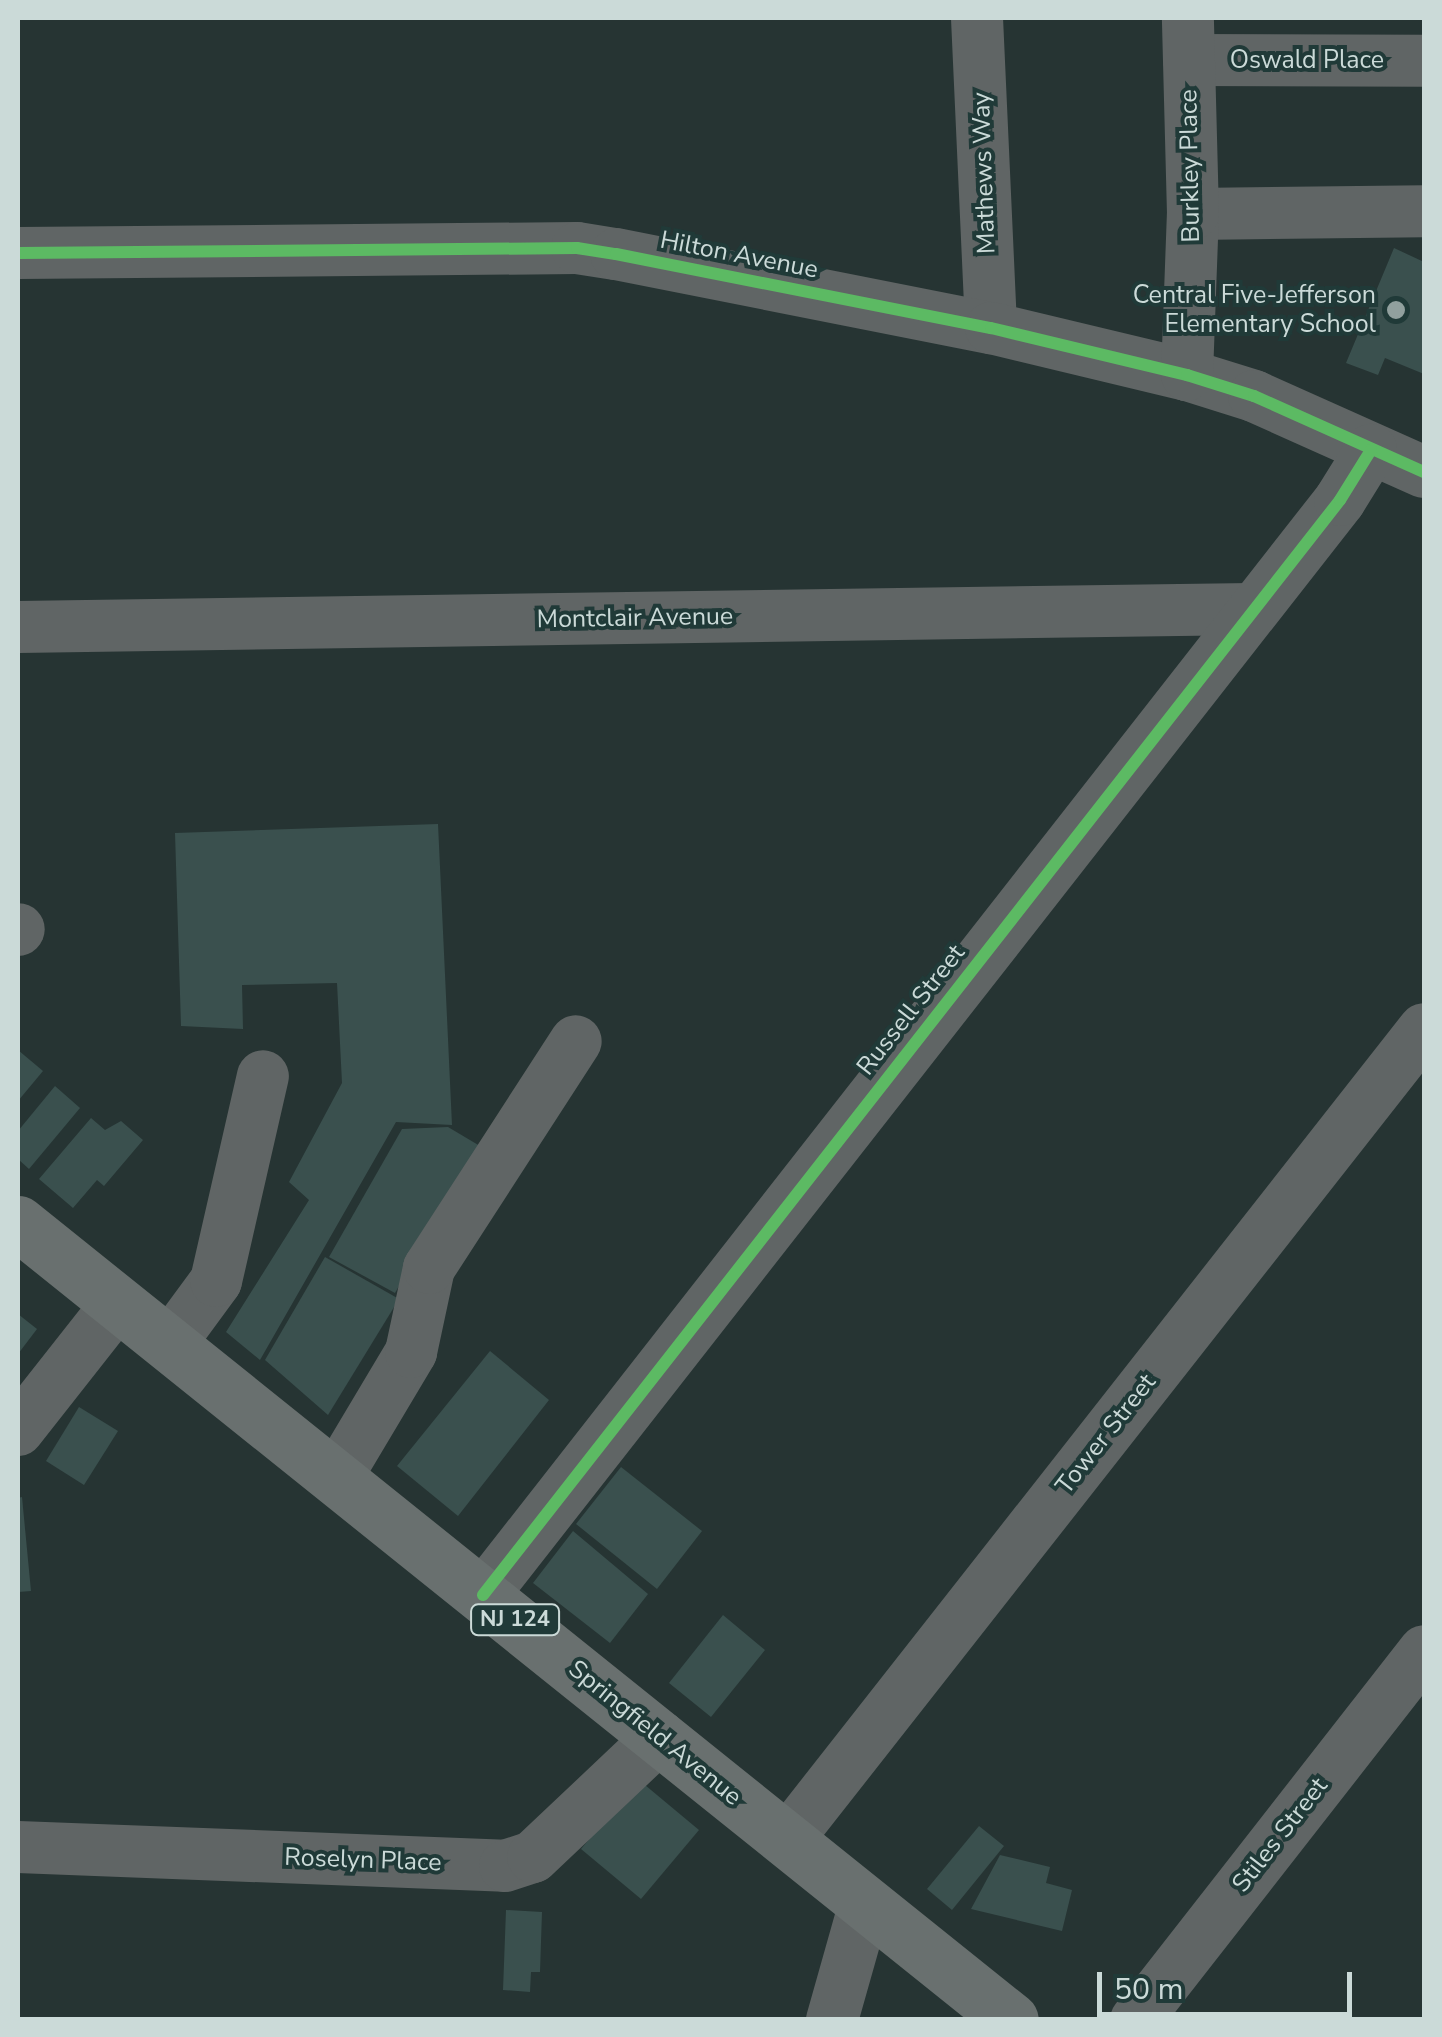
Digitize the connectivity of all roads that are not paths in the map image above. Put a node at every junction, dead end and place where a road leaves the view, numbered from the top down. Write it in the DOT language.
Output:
graph roads {
  1 [pos="977,18"];
  2 [pos="1188,39"];
  3 [pos="1424,60"];
  4 [pos="1424,211"];
  5 [pos="1193,214"];
  6 [pos="18,252"];
  7 [pos="990,328"];
  8 [pos="1187,375"];
  9 [pos="1371,450"];
  10 [pos="1424,472"];
  11 [pos="1252,609"];
  12 [pos="18,627"];
  13 [pos="1424,1029"];
  14 [pos="576,1041"];
  15 [pos="263,1076"];
  16 [pos="18,1223"];
  17 [pos="117,1304"];
  18 [pos="169,1345"];
  19 [pos="18,1430"];
  20 [pos="336,1478"];
  21 [pos="483,1594"];
  22 [pos="1424,1650"];
  23 [pos="660,1737"];
  24 [pos="787,1840"];
  25 [pos="18,1848"];
  26 [pos="865,1903"];
  27 [pos="832,2020"];
  28 [pos="1011,2020"];
  29 [pos="1136,2020"];
  1 -- 7 [label="street, Mathews Way"];
  2 -- 3 [label="street, Oswald Place"];
  2 -- 5 [label="street, Burkley Place"];
  4 -- 5 [label="street"];
  5 -- 8 [label="street, Burkley Place"];
  6 -- 7 [label="street, Hilton Avenue"];
  7 -- 8 [label="street, Hilton Avenue"];
  8 -- 9 [label="street, Hilton Avenue"];
  9 -- 10 [label="street, Hilton Avenue"];
  9 -- 11 [label="street, Russell Street"];
  11 -- 12 [label="street, Montclair Avenue"];
  11 -- 21 [label="street, Russell Street"];
  13 -- 24 [label="street, Tower Street"];
  14 -- 20 [label="street"];
  15 -- 18 [label="street"];
  16 -- 17 [label="main road, Springfield Avenue / NJ 124"];
  17 -- 18 [label="main road, Springfield Avenue / NJ 124"];
  17 -- 19 [label="street"];
  18 -- 20 [label="main road, Springfield Avenue / NJ 124"];
  20 -- 21 [label="main road, Springfield Avenue / NJ 124"];
  21 -- 23 [label="main road, Springfield Avenue / NJ 124"];
  22 -- 29 [label="street, Stiles Street"];
  23 -- 24 [label="main road, Springfield Avenue / NJ 124"];
  23 -- 25 [label="street, Roselyn Place"];
  24 -- 26 [label="main road, Springfield Avenue / NJ 124"];
  26 -- 27 [label="street"];
  26 -- 28 [label="main road, Springfield Avenue / NJ 124"];
}
